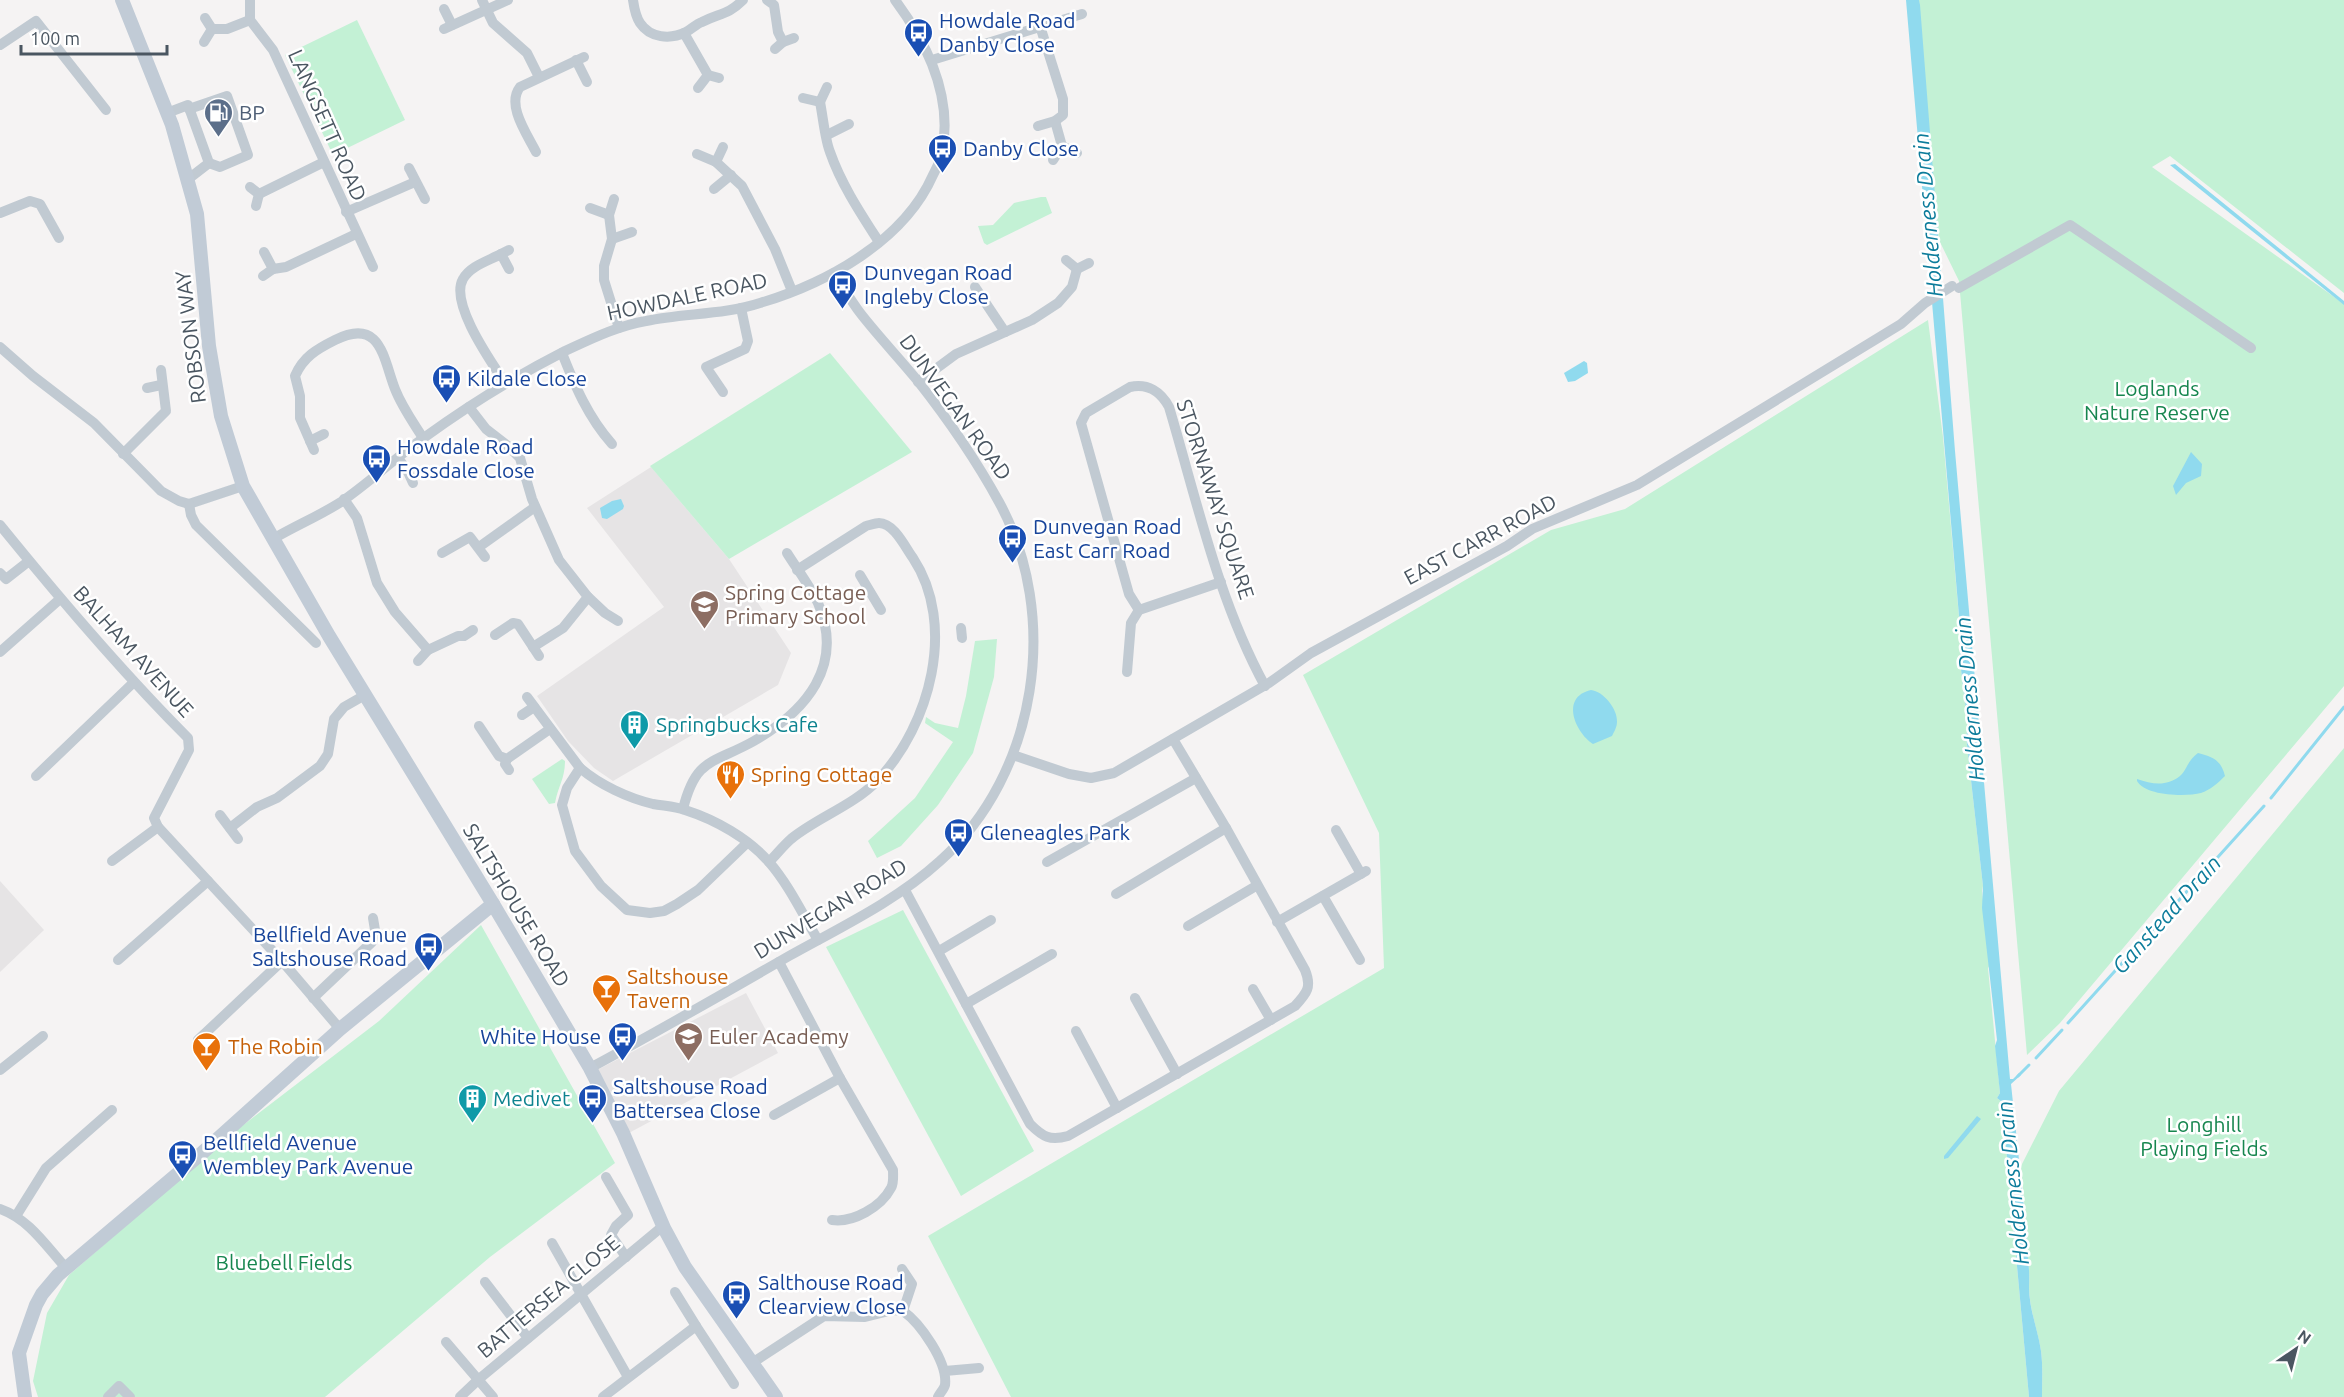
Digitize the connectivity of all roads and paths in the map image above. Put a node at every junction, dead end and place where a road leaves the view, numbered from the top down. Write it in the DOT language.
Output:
graph roads {
  1 [pos="122,0"];
  2 [pos="250,0"];
  3 [pos="508,0"];
  4 [pos="633,0"];
  5 [pos="743,0"];
  6 [pos="767,0"];
  7 [pos="895,0"];
  8 [pos="484,5"];
  9 [pos="444,9"];
  10 [pos="1082,14"];
  11 [pos="205,18"];
  12 [pos="250,20"];
  13 [pos="1040,26"];
  14 [pos="212,28"];
  15 [pos="684,33"];
  16 [pos="795,38"];
  17 [pos="204,42"];
  18 [pos="0,45"];
  19 [pos="932,60"];
  20 [pos="539,77"];
  21 [pos="583,79"];
  22 [pos="827,87"];
  23 [pos="698,88"];
  24 [pos="804,98"];
  25 [pos="820,102"];
  26 [pos="189,109"];
  27 [pos="106,110"];
  28 [pos="168,113"];
  29 [pos="1055,121"];
  30 [pos="849,124"];
  31 [pos="1038,126"];
  32 [pos="827,135"];
  33 [pos="1062,146"];
  34 [pos="723,147"];
  35 [pos="536,152"];
  36 [pos="1077,153"];
  37 [pos="697,154"];
  38 [pos="1053,160"];
  39 [pos="324,162"];
  40 [pos="716,162"];
  41 [pos="209,163"];
  42 [pos="409,168"];
  43 [pos="732,175"];
  44 [pos="187,180"];
  45 [pos="414,182"];
  46 [pos="714,189"];
  47 [pos="425,199"];
  48 [pos="614,199"];
  49 [pos="256,206"];
  50 [pos="590,208"];
  51 [pos="346,212"];
  52 [pos="0,213"];
  53 [pos="609,215"];
  54 [pos="632,232"];
  55 [pos="356,234"];
  56 [pos="59,238"];
  57 [pos="612,239"];
  58 [pos="879,242"];
  59 [pos="264,252"];
  60 [pos="1066,260"];
  61 [pos="1089,262"];
  62 [pos="373,267"];
  63 [pos="273,269"];
  64 [pos="509,269"];
  65 [pos="1077,269"];
  66 [pos="834,273"];
  67 [pos="262,276"];
  68 [pos="975,287"];
  69 [pos="792,291"];
  70 [pos="741,308"];
  71 [pos="619,328"];
  72 [pos="1005,332"];
  73 [pos="2251,348"];
  74 [pos="2,351"];
  75 [pos="562,353"];
  76 [pos="160,370"];
  77 [pos="918,382"];
  78 [pos="505,383"];
  79 [pos="161,385"];
  80 [pos="147,388"];
  81 [pos="723,392"];
  82 [pos="469,407"];
  83 [pos="324,434"];
  84 [pos="423,438"];
  85 [pos="612,444"];
  86 [pos="123,454"];
  87 [pos="398,458"];
  88 [pos="413,483"];
  89 [pos="243,486"];
  90 [pos="344,499"];
  91 [pos="189,504"];
  92 [pos="535,507"];
  93 [pos="0,525"];
  94 [pos="273,539"];
  95 [pos="442,553"];
  96 [pos="787,553"];
  97 [pos="29,561"];
  98 [pos="797,570"];
  99 [pos="0,573"];
  100 [pos="860,575"];
  101 [pos="1221,582"];
  102 [pos="588,597"];
  103 [pos="60,599"];
  104 [pos="881,610"];
  105 [pos="1139,610"];
  106 [pos="618,621"];
  107 [pos="472,630"];
  108 [pos="495,635"];
  109 [pos="316,643"];
  110 [pos="428,650"];
  111 [pos="0,652"];
  112 [pos="418,662"];
  113 [pos="1131,667"];
  114 [pos="133,683"];
  115 [pos="1265,686"];
  116 [pos="365,695"];
  117 [pos="527,697"];
  118 [pos="534,707"];
  119 [pos="522,715"];
  120 [pos="478,726"];
  121 [pos="550,729"];
  122 [pos="1173,739"];
  123 [pos="1013,755"];
  124 [pos="580,768"];
  125 [pos="36,776"];
  126 [pos="1196,778"];
  127 [pos="683,809"];
  128 [pos="220,815"];
  129 [pos="158,827"];
  130 [pos="230,828"];
  131 [pos="1226,828"];
  132 [pos="1336,830"];
  133 [pos="238,839"];
  134 [pos="747,843"];
  135 [pos="112,861"];
  136 [pos="770,862"];
  137 [pos="1047,862"];
  138 [pos="208,881"];
  139 [pos="1256,886"];
  140 [pos="905,890"];
  141 [pos="1116,894"];
  142 [pos="1323,896"];
  143 [pos="494,904"];
  144 [pos="373,918"];
  145 [pos="991,920"];
  146 [pos="1277,922"];
  147 [pos="1188,926"];
  148 [pos="818,940"];
  149 [pos="939,951"];
  150 [pos="1052,954"];
  151 [pos="118,960"];
  152 [pos="1360,960"];
  153 [pos="282,961"];
  154 [pos="779,962"];
  155 [pos="1253,989"];
  156 [pos="313,998"];
  157 [pos="1135,999"];
  158 [pos="966,1004"];
  159 [pos="1271,1020"];
  160 [pos="340,1029"];
  161 [pos="1076,1031"];
  162 [pos="43,1036"];
  163 [pos="198,1040"];
  164 [pos="590,1068"];
  165 [pos="0,1070"];
  166 [pos="1177,1074"];
  167 [pos="840,1078"];
  168 [pos="1117,1108"];
  169 [pos="112,1110"];
  170 [pos="774,1115"];
  171 [pos="606,1177"];
  172 [pos="0,1209"];
  173 [pos="16,1216"];
  174 [pos="832,1220"];
  175 [pos="663,1226"];
  176 [pos="552,1243"];
  177 [pos="626,1257"];
  178 [pos="66,1268"];
  179 [pos="902,1269"];
  180 [pos="485,1282"];
  181 [pos="675,1292"];
  182 [pos="581,1295"];
  183 [pos="903,1311"];
  184 [pos="696,1326"];
  185 [pos="528,1338"];
  186 [pos="446,1342"];
  187 [pos="752,1363"];
  188 [pos="979,1368"];
  189 [pos="945,1371"];
  190 [pos="627,1377"];
  191 [pos="479,1378"];
  192 [pos="734,1384"];
  193 [pos="25,1397"];
  194 [pos="108,1397"];
  195 [pos="130,1397"];
  196 [pos="459,1397"];
  197 [pos="493,1397"];
  198 [pos="603,1397"];
  199 [pos="776,1397"];
  200 [pos="938,1397"];
  1 -- 28 [label="main road, ROBSON WAY"];
  2 -- 12 [label="street"];
  3 -- 8 [label="street"];
  4 -- 15 [label="street"];
  5 -- 15 [label="street"];
  6 -- 16 [label="street"];
  7 -- 19 [label="street, HOWDALE ROAD"];
  8 -- 9 [label="street"];
  8 -- 20 [label="street"];
  10 -- 13 [label="street"];
  11 -- 14 [label="street"];
  12 -- 14 [label="street"];
  12 -- 39 [label="street, LANGSETT ROAD"];
  13 -- 19 [label="street"];
  13 -- 29 [label="street"];
  14 -- 17 [label="street"];
  15 -- 23 [label="street"];
  18 -- 27 [label="street"];
  19 -- 58 [label="street, HOWDALE ROAD"];
  20 -- 21 [label="street"];
  20 -- 35 [label="street"];
  22 -- 25 [label="street"];
  24 -- 25 [label="street"];
  25 -- 32 [label="street"];
  26 -- 28 [label="street"];
  26 -- 41 [label="street"];
  26 -- 41 [label="street"];
  28 -- 44 [label="main road, ROBSON WAY"];
  29 -- 31 [label="street"];
  29 -- 33 [label="street"];
  30 -- 32 [label="street"];
  32 -- 58 [label="street"];
  33 -- 36 [label="street"];
  33 -- 38 [label="street"];
  34 -- 40 [label="street"];
  37 -- 40 [label="street"];
  39 -- 49 [label="street"];
  39 -- 51 [label="street, LANGSETT ROAD"];
  40 -- 43 [label="street"];
  41 -- 44 [label="street"];
  42 -- 45 [label="street"];
  43 -- 46 [label="street"];
  43 -- 69 [label="street"];
  44 -- 89 [label="main road, ROBSON WAY"];
  45 -- 47 [label="street"];
  45 -- 51 [label="street"];
  48 -- 53 [label="street"];
  50 -- 53 [label="street"];
  51 -- 55 [label="street, LANGSETT ROAD"];
  52 -- 56 [label="street"];
  53 -- 57 [label="street"];
  54 -- 57 [label="street"];
  55 -- 62 [label="street, LANGSETT ROAD"];
  55 -- 63 [label="street"];
  57 -- 71 [label="street"];
  58 -- 66 [label="street, HOWDALE ROAD"];
  59 -- 63 [label="street"];
  60 -- 65 [label="street"];
  61 -- 65 [label="street"];
  63 -- 67 [label="street"];
  64 -- 78 [label="street"];
  65 -- 72 [label="street"];
  66 -- 69 [label="street, HOWDALE ROAD"];
  66 -- 77 [label="street, DUNVEGAN ROAD"];
  68 -- 72 [label="street"];
  69 -- 70 [label="street, HOWDALE ROAD"];
  70 -- 71 [label="street, HOWDALE ROAD"];
  70 -- 81 [label="street"];
  71 -- 75 [label="street, HOWDALE ROAD"];
  72 -- 77 [label="street"];
  73 -- 115 [label="street, EAST CARR ROAD"];
  74 -- 86 [label="street"];
  75 -- 78 [label="street, HOWDALE ROAD"];
  75 -- 85 [label="street"];
  76 -- 79 [label="street"];
  77 -- 123 [label="street, DUNVEGAN ROAD"];
  78 -- 82 [label="street, HOWDALE ROAD"];
  79 -- 80 [label="street"];
  79 -- 86 [label="street"];
  82 -- 84 [label="street, HOWDALE ROAD"];
  82 -- 92 [label="street"];
  83 -- 84 [label="street"];
  84 -- 87 [label="street, HOWDALE ROAD"];
  86 -- 91 [label="street"];
  87 -- 88 [label="street"];
  87 -- 90 [label="street, HOWDALE ROAD"];
  89 -- 91 [label="street"];
  89 -- 94 [label="main road, SALTSHOUSE ROAD"];
  90 -- 94 [label="street, HOWDALE ROAD"];
  90 -- 110 [label="street"];
  91 -- 109 [label="street"];
  92 -- 95 [label="street"];
  92 -- 102 [label="street"];
  93 -- 97 [label="street, BALHAM AVENUE"];
  94 -- 116 [label="main road, SALTSHOUSE ROAD"];
  96 -- 98 [label="street"];
  97 -- 99 [label="street"];
  97 -- 103 [label="street, BALHAM AVENUE"];
  98 -- 127 [label="street"];
  98 -- 136 [label="street"];
  100 -- 104 [label="street"];
  101 -- 105 [label="street"];
  101 -- 105 [label="street, STORNAWAY SQUARE"];
  101 -- 115 [label="street, STORNAWAY SQUARE"];
  102 -- 106 [label="street"];
  102 -- 108 [label="street"];
  103 -- 111 [label="street"];
  103 -- 114 [label="street, BALHAM AVENUE"];
  105 -- 113 [label="street"];
  107 -- 110 [label="street"];
  110 -- 112 [label="street"];
  114 -- 125 [label="street"];
  114 -- 129 [label="street, BALHAM AVENUE"];
  115 -- 122 [label="street, EAST CARR ROAD"];
  116 -- 130 [label="street"];
  116 -- 143 [label="main road, SALTSHOUSE ROAD"];
  117 -- 118 [label="street"];
  118 -- 119 [label="street"];
  118 -- 121 [label="street"];
  120 -- 121 [label="street"];
  121 -- 124 [label="street"];
  122 -- 123 [label="street, EAST CARR ROAD"];
  122 -- 126 [label="street"];
  123 -- 140 [label="street, DUNVEGAN ROAD"];
  124 -- 127 [label="street"];
  124 -- 134 [label="street"];
  126 -- 131 [label="street"];
  126 -- 137 [label="street"];
  127 -- 134 [label="street"];
  128 -- 130 [label="street"];
  129 -- 135 [label="street"];
  129 -- 138 [label="street"];
  130 -- 133 [label="street"];
  131 -- 139 [label="street"];
  131 -- 141 [label="street"];
  132 -- 142 [label="street"];
  134 -- 136 [label="street"];
  136 -- 148 [label="street"];
  138 -- 151 [label="street"];
  138 -- 153 [label="street"];
  139 -- 146 [label="street"];
  139 -- 147 [label="street"];
  140 -- 148 [label="street, DUNVEGAN ROAD"];
  140 -- 149 [label="street"];
  142 -- 146 [label="street"];
  142 -- 152 [label="street"];
  143 -- 160 [label="main road"];
  143 -- 164 [label="main road, SALTSHOUSE ROAD"];
  144 -- 156 [label="street"];
  145 -- 149 [label="street"];
  146 -- 159 [label="street"];
  148 -- 154 [label="street, DUNVEGAN ROAD"];
  149 -- 158 [label="street"];
  150 -- 158 [label="street"];
  153 -- 156 [label="street"];
  153 -- 163 [label="street"];
  154 -- 164 [label="street, DUNVEGAN ROAD"];
  154 -- 167 [label="street"];
  155 -- 159 [label="street"];
  156 -- 160 [label="street"];
  157 -- 166 [label="street"];
  158 -- 168 [label="street"];
  159 -- 166 [label="street"];
  160 -- 178 [label="main road"];
  161 -- 168 [label="street"];
  162 -- 165 [label="street"];
  164 -- 175 [label="main road, SALTSHOUSE ROAD"];
  166 -- 168 [label="street"];
  167 -- 170 [label="street"];
  167 -- 174 [label="street"];
  169 -- 173 [label="street"];
  171 -- 177 [label="street"];
  172 -- 173 [label="street"];
  173 -- 178 [label="street"];
  175 -- 177 [label="street, BATTERSEA CLOSE"];
  175 -- 187 [label="main road, SALTSHOUSE ROAD"];
  176 -- 182 [label="street"];
  177 -- 182 [label="street, BATTERSEA CLOSE"];
  178 -- 193 [label="main road"];
  179 -- 183 [label="street"];
  180 -- 185 [label="street"];
  181 -- 184 [label="street"];
  182 -- 185 [label="street, BATTERSEA CLOSE"];
  182 -- 190 [label="street"];
  183 -- 187 [label="street"];
  183 -- 189 [label="street"];
  184 -- 190 [label="street"];
  184 -- 192 [label="street"];
  185 -- 191 [label="street, BATTERSEA CLOSE"];
  186 -- 191 [label="street"];
  187 -- 199 [label="main road, SALTSHOUSE ROAD"];
  188 -- 189 [label="street"];
  189 -- 200 [label="street"];
  190 -- 198 [label="street"];
  191 -- 196 [label="street, BATTERSEA CLOSE"];
  191 -- 197 [label="street"];
  194 -- 195 [label="street"];
}
